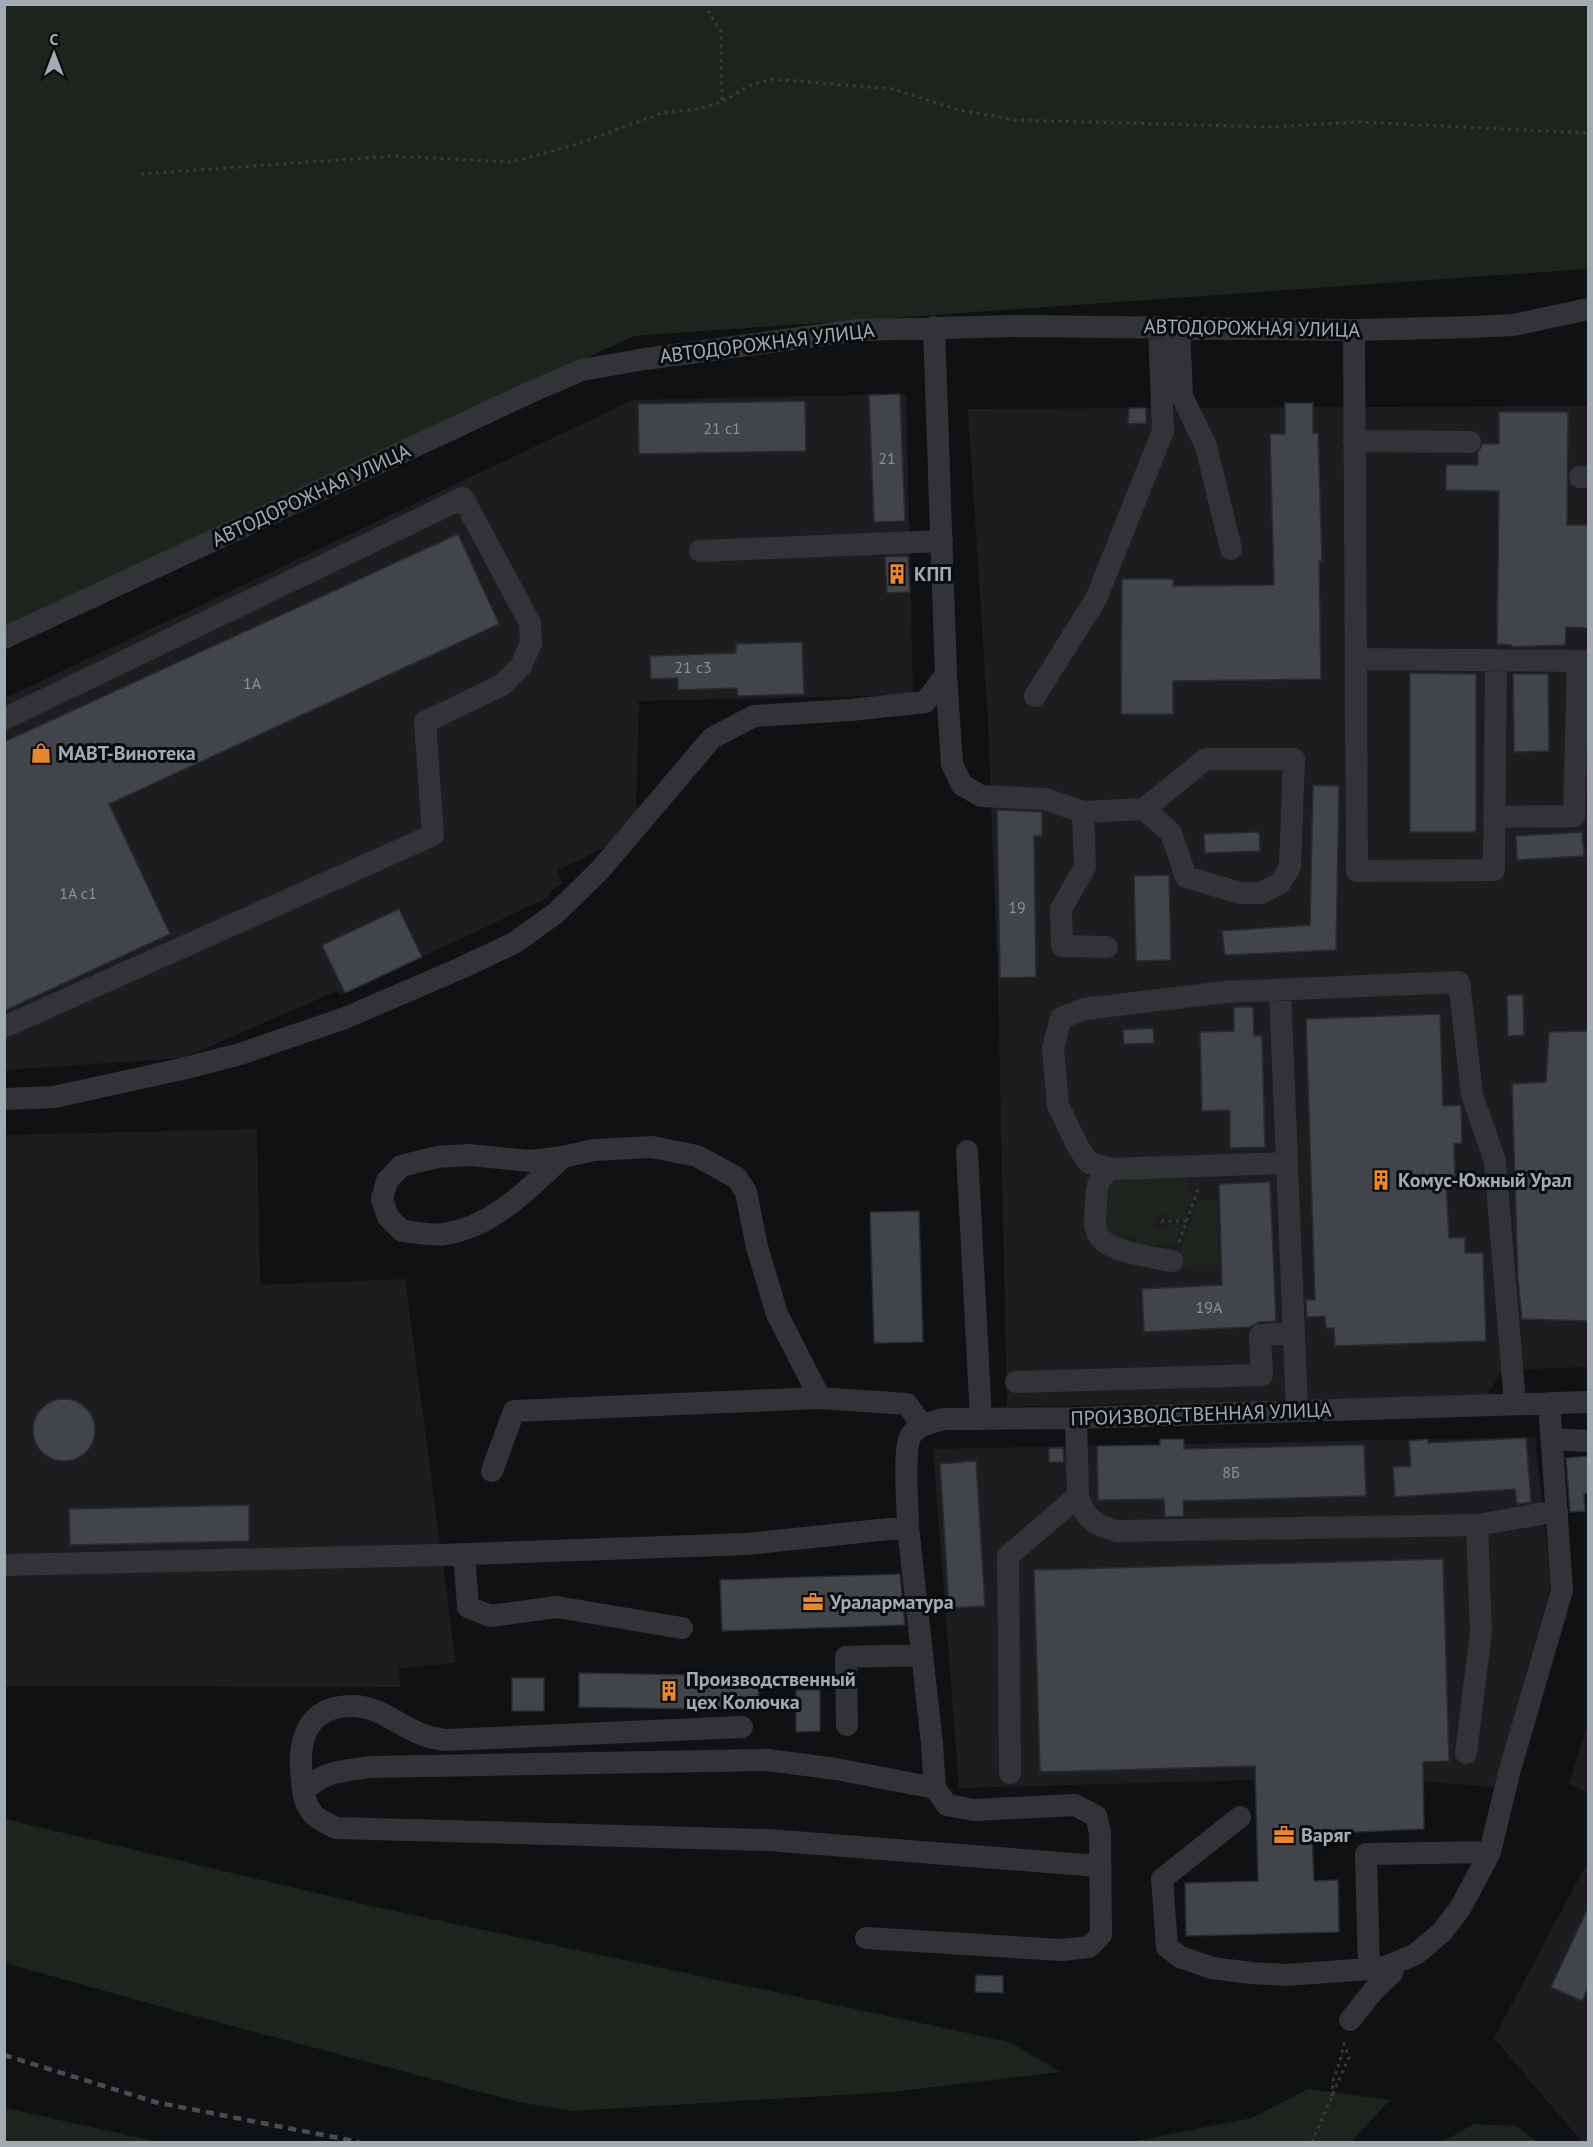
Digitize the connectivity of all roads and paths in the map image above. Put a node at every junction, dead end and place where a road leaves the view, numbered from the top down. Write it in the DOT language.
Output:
graph roads {
  1 [pos="704,4"];
  2 [pos="722,102"];
  3 [pos="1588,133"];
  4 [pos="141,174"];
  5 [pos="1588,309"];
  6 [pos="934,327"];
  7 [pos="1169,327"];
  8 [pos="1354,330"];
  9 [pos="1354,441"];
  10 [pos="1470,442"];
  11 [pos="942,541"];
  12 [pos="1231,549"];
  13 [pos="700,551"];
  14 [pos="4,638"];
  15 [pos="1356,659"];
  16 [pos="1496,660"];
  17 [pos="1583,661"];
  18 [pos="946,675"];
  19 [pos="1035,696"];
  20 [pos="4,719"];
  21 [pos="1144,809"];
  22 [pos="1083,812"];
  23 [pos="1494,817"];
  24 [pos="1581,824"];
  25 [pos="1107,947"];
  26 [pos="1280,990"];
  27 [pos="4,1027"];
  28 [pos="4,1099"];
  29 [pos="968,1151"];
  30 [pos="563,1157"];
  31 [pos="1287,1163"];
  32 [pos="1207,1166"];
  33 [pos="1112,1169"];
  34 [pos="1161,1221"];
  35 [pos="1186,1221"];
  36 [pos="1172,1261"];
  37 [pos="1293,1333"];
  38 [pos="1016,1382"];
  39 [pos="820,1398"];
  40 [pos="1588,1402"];
  41 [pos="1550,1403"];
  42 [pos="1515,1404"];
  43 [pos="1297,1411"];
  44 [pos="1076,1418"];
  45 [pos="981,1419"];
  46 [pos="922,1425"];
  47 [pos="1552,1439"];
  48 [pos="1588,1441"];
  49 [pos="492,1472"];
  50 [pos="1078,1496"];
  51 [pos="1557,1511"];
  52 [pos="1477,1525"];
  53 [pos="908,1527"];
  54 [pos="464,1554"];
  55 [pos="4,1565"];
  56 [pos="682,1628"];
  57 [pos="922,1655"];
  58 [pos="847,1725"];
  59 [pos="742,1727"];
  60 [pos="1466,1753"];
  61 [pos="1010,1773"];
  62 [pos="935,1788"];
  63 [pos="303,1792"];
  64 [pos="1240,1817"];
  65 [pos="1490,1852"];
  66 [pos="1099,1866"];
  67 [pos="866,1938"];
  68 [pos="1395,1963"];
  69 [pos="1369,1970"];
  70 [pos="1350,2020"];
  71 [pos="1332,2096"];
  72 [pos="1312,2142"];
  1 -- 2 [label="path"];
  2 -- 3 [label="path"];
  2 -- 4 [label="path"];
  5 -- 8 [label="street, АВТОДОРОЖНАЯ УЛИЦА"];
  6 -- 7 [label="street, АВТОДОРОЖНАЯ УЛИЦА"];
  6 -- 11 [label="street"];
  6 -- 14 [label="street, АВТОДОРОЖНАЯ УЛИЦА"];
  7 -- 8 [label="street, АВТОДОРОЖНАЯ УЛИЦА"];
  7 -- 12 [label="street"];
  7 -- 19 [label="street"];
  8 -- 9 [label="street"];
  9 -- 10 [label="street"];
  9 -- 15 [label="street"];
  11 -- 13 [label="street"];
  11 -- 18 [label="street"];
  15 -- 16 [label="street"];
  15 -- 23 [label="street"];
  16 -- 17 [label="street"];
  16 -- 23 [label="street"];
  17 -- 24 [label="street"];
  18 -- 22 [label="street"];
  18 -- 28 [label="street"];
  20 -- 27 [label="street"];
  21 -- 21 [label="street"];
  21 -- 22 [label="street"];
  22 -- 25 [label="street"];
  23 -- 24 [label="street"];
  26 -- 31 [label="street"];
  26 -- 33 [label="street"];
  26 -- 42 [label="street"];
  29 -- 45 [label="street"];
  30 -- 30 [label="street"];
  30 -- 39 [label="street"];
  31 -- 32 [label="street"];
  31 -- 37 [label="street"];
  32 -- 33 [label="street"];
  32 -- 35 [label="path"];
  33 -- 36 [label="street"];
  34 -- 35 [label="path"];
  35 -- 36 [label="path"];
  37 -- 38 [label="street"];
  37 -- 43 [label="street"];
  39 -- 46 [label="street"];
  39 -- 49 [label="street"];
  40 -- 41 [label="street, ПРОИЗВОДСТВЕННАЯ УЛИЦА"];
  41 -- 42 [label="street, ПРОИЗВОДСТВЕННАЯ УЛИЦА"];
  41 -- 47 [label="street"];
  42 -- 43 [label="street, ПРОИЗВОДСТВЕННАЯ УЛИЦА"];
  43 -- 44 [label="street, ПРОИЗВОДСТВЕННАЯ УЛИЦА"];
  44 -- 45 [label="street, ПРОИЗВОДСТВЕННАЯ УЛИЦА"];
  44 -- 50 [label="street"];
  45 -- 46 [label="street, ПРОИЗВОДСТВЕННАЯ УЛИЦА"];
  46 -- 53 [label="street"];
  47 -- 48 [label="street"];
  47 -- 51 [label="street"];
  50 -- 52 [label="street"];
  50 -- 61 [label="street"];
  51 -- 52 [label="street"];
  51 -- 65 [label="street"];
  52 -- 60 [label="street"];
  53 -- 54 [label="street"];
  53 -- 57 [label="street"];
  54 -- 55 [label="street"];
  54 -- 56 [label="street"];
  57 -- 58 [label="street"];
  57 -- 62 [label="street"];
  59 -- 63 [label="street"];
  62 -- 63 [label="street"];
  62 -- 66 [label="street"];
  63 -- 66 [label="street"];
  64 -- 69 [label="street"];
  65 -- 68 [label="street"];
  65 -- 69 [label="street"];
  66 -- 67 [label="street"];
  68 -- 69 [label="street"];
  68 -- 70 [label="street"];
  71 -- 71 [label="path"];
  71 -- 72 [label="path"];
}
